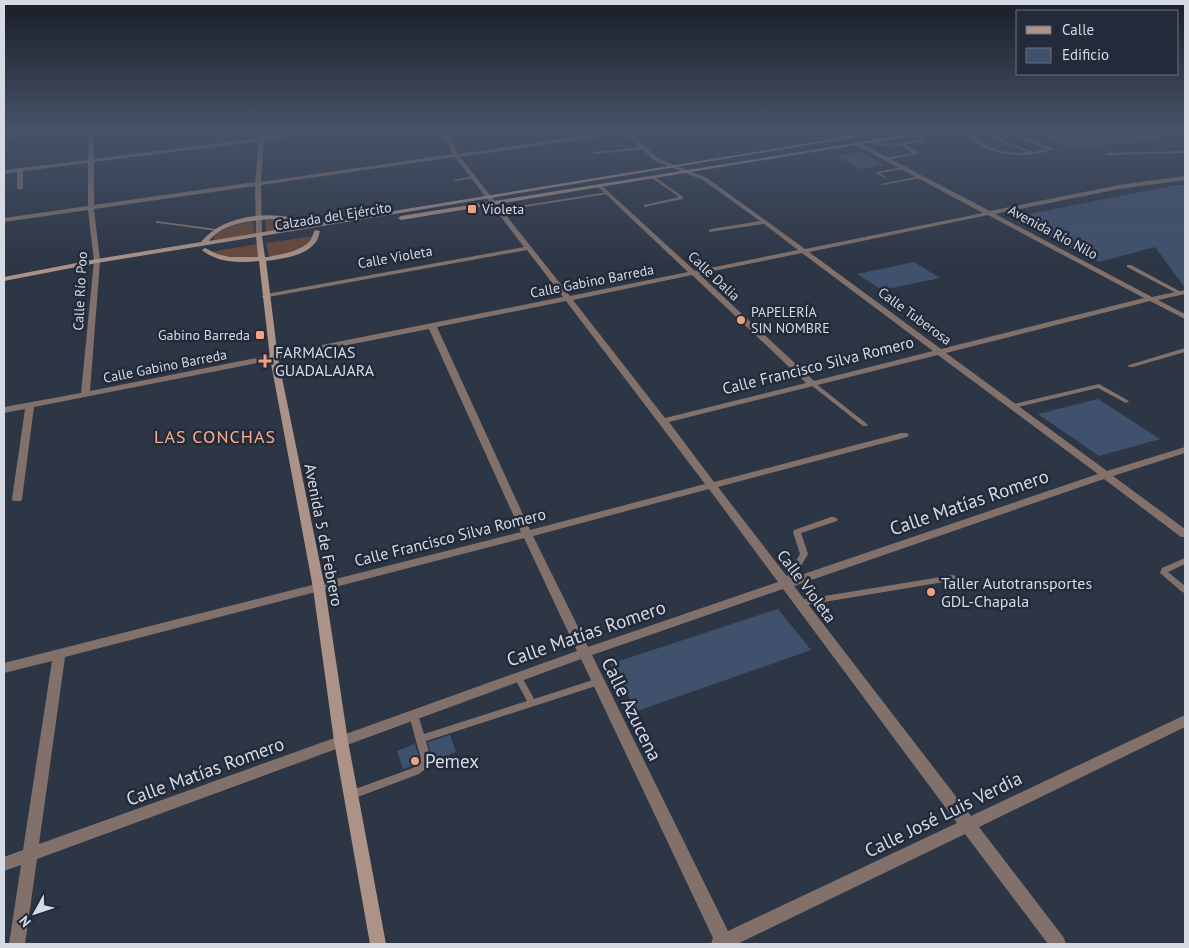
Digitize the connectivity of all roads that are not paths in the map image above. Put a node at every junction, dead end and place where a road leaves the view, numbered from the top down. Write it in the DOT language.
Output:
graph roads {
  1 [pos="20,174"];
  2 [pos="92,174"];
  3 [pos="259,174"];
  4 [pos="327,174"];
  5 [pos="472,174"];
  6 [pos="636,174"];
  7 [pos="672,174"];
  8 [pos="692,174"];
  9 [pos="881,174"];
  10 [pos="916,174"];
  11 [pos="474,177"];
  12 [pos="653,177"];
  13 [pos="884,177"];
  14 [pos="921,177"];
  15 [pos="1185,178"];
  16 [pos="455,180"];
  17 [pos="258,184"];
  18 [pos="882,184"];
  19 [pos="600,186"];
  20 [pos="20,188"];
  21 [pos="585,188"];
  22 [pos="608,193"];
  23 [pos="594,195"];
  24 [pos="515,200"];
  25 [pos="494,203"];
  26 [pos="645,206"];
  27 [pos="523,207"];
  28 [pos="91,208"];
  29 [pos="992,214"];
  30 [pos="259,218"];
  31 [pos="4,220"];
  32 [pos="158,222"];
  33 [pos="765,222"];
  34 [pos="315,228"];
  35 [pos="217,230"];
  36 [pos="711,231"];
  37 [pos="259,238"];
  38 [pos="204,247"];
  39 [pos="529,248"];
  40 [pos="804,251"];
  41 [pos="262,260"];
  42 [pos="96,264"];
  43 [pos="1128,266"];
  44 [pos="692,274"];
  45 [pos="4,279"];
  46 [pos="1182,292"];
  47 [pos="266,296"];
  48 [pos="569,298"];
  49 [pos="1151,298"];
  50 [pos="1185,317"];
  51 [pos="432,326"];
  52 [pos="1185,350"];
  53 [pos="940,351"];
  54 [pos="274,358"];
  55 [pos="1131,366"];
  56 [pos="813,384"];
  57 [pos="85,394"];
  58 [pos="1126,400"];
  59 [pos="30,405"];
  60 [pos="1014,406"];
  61 [pos="4,410"];
  62 [pos="663,422"];
  63 [pos="865,426"];
  64 [pos="904,435"];
  65 [pos="1185,450"];
  66 [pos="1106,475"];
  67 [pos="712,486"];
  68 [pos="17,499"];
  69 [pos="834,520"];
  70 [pos="527,534"];
  71 [pos="1185,534"];
  72 [pos="1185,561"];
  73 [pos="954,578"];
  74 [pos="786,585"];
  75 [pos="319,588"];
  76 [pos="1185,590"];
  77 [pos="800,603"];
  78 [pos="584,653"];
  79 [pos="59,654"];
  80 [pos="4,668"];
  81 [pos="518,677"];
  82 [pos="599,682"];
  83 [pos="532,703"];
  84 [pos="414,715"];
  85 [pos="1185,721"];
  86 [pos="421,739"];
  87 [pos="341,741"];
  88 [pos="351,795"];
  89 [pos="967,824"];
  90 [pos="30,854"];
  91 [pos="4,864"];
  92 [pos="722,943"];
  93 [pos="17,944"];
  94 [pos="378,944"];
  95 [pos="1058,944"];
  1 -- 20 [label="street"];
  2 -- 28 [label="street, Calle Río Poo"];
  3 -- 17 [label="street, Avenida 5 de Febrero"];
  4 -- 17 [label="street"];
  5 -- 11 [label="street, Calle Violeta"];
  6 -- 25 [label="main road, Calzada del Ejército"];
  7 -- 12 [label="main road, Calzada del Ejército"];
  8 -- 33 [label="street, Calle Tuberosa"];
  9 -- 13 [label="lane"];
  10 -- 14 [label="street, Avenida Río Nilo"];
  11 -- 16 [label="lane"];
  11 -- 25 [label="street, Calle Violeta"];
  12 -- 19 [label="main road, Calzada del Ejército"];
  12 -- 26 [label="lane"];
  14 -- 18 [label="lane"];
  14 -- 29 [label="street, Avenida Río Nilo"];
  15 -- 29 [label="street, Calle Gabino Barreda"];
  17 -- 28 [label="street"];
  17 -- 30 [label="street, Avenida 5 de Febrero"];
  19 -- 21 [label="main road, Calzada del Ejército"];
  19 -- 22 [label="street, Calle Dalia"];
  21 -- 23 [label="lane"];
  21 -- 24 [label="main road, Calzada del Ejército"];
  22 -- 23 [label="lane"];
  22 -- 44 [label="street, Calle Dalia"];
  23 -- 27 [label="lane"];
  24 -- 25 [label="main road, Calzada del Ejército"];
  24 -- 27 [label="lane"];
  25 -- 27 [label="lane"];
  25 -- 34 [label="main road, Calzada del Ejército"];
  25 -- 39 [label="street, Calle Violeta"];
  28 -- 31 [label="street"];
  28 -- 42 [label="street, Calle Río Poo"];
  29 -- 40 [label="street, Calle Gabino Barreda"];
  29 -- 49 [label="street, Avenida Río Nilo"];
  30 -- 34 [label="main road"];
  30 -- 35 [label="main road"];
  30 -- 37 [label="street, Avenida 5 de Febrero"];
  32 -- 35 [label="lane"];
  33 -- 36 [label="street"];
  33 -- 40 [label="street, Calle Tuberosa"];
  34 -- 37 [label="main road, Calzada del Ejército"];
  34 -- 41 [label="main road"];
  35 -- 38 [label="main road"];
  37 -- 38 [label="main road, Calzada del Ejército"];
  37 -- 41 [label="main road, Avenida 5 de Febrero"];
  38 -- 41 [label="main road"];
  38 -- 42 [label="main road, Calzada del Ejército"];
  39 -- 47 [label="street, Calle Violeta"];
  39 -- 48 [label="street, Calle Violeta"];
  40 -- 44 [label="street, Calle Gabino Barreda"];
  40 -- 53 [label="street, Calle Tuberosa"];
  41 -- 47 [label="main road, Avenida 5 de Febrero"];
  42 -- 45 [label="main road, Calzada del Ejército"];
  42 -- 57 [label="street, Calle Río Poo"];
  43 -- 46 [label="lane"];
  44 -- 48 [label="street, Calle Gabino Barreda"];
  44 -- 56 [label="street, Calle Dalia"];
  46 -- 49 [label="street, Calle Francisco Silva Romero"];
  47 -- 54 [label="main road, Avenida 5 de Febrero"];
  48 -- 51 [label="street, Calle Gabino Barreda"];
  48 -- 62 [label="street, Calle Violeta"];
  49 -- 50 [label="street, Avenida Río Nilo"];
  49 -- 53 [label="street, Calle Francisco Silva Romero"];
  51 -- 54 [label="street, Calle Gabino Barreda"];
  51 -- 70 [label="street, Calle Azucena"];
  52 -- 55 [label="lane"];
  53 -- 56 [label="street, Calle Francisco Silva Romero"];
  53 -- 60 [label="street, Calle Tuberosa"];
  54 -- 57 [label="street, Calle Gabino Barreda"];
  54 -- 75 [label="main road, Avenida 5 de Febrero"];
  56 -- 62 [label="street, Calle Francisco Silva Romero"];
  56 -- 63 [label="lane"];
  57 -- 59 [label="street, Calle Gabino Barreda"];
  58 -- 60 [label="lane"];
  59 -- 61 [label="street, Calle Gabino Barreda"];
  59 -- 68 [label="street"];
  60 -- 66 [label="street, Calle Tuberosa"];
  62 -- 67 [label="street, Calle Violeta"];
  64 -- 67 [label="street, Calle Francisco Silva Romero"];
  65 -- 66 [label="street, Calle Matías Romero"];
  66 -- 71 [label="street, Calle Tuberosa"];
  66 -- 74 [label="street, Calle Matías Romero"];
  67 -- 70 [label="street, Calle Francisco Silva Romero"];
  67 -- 74 [label="street, Calle Violeta"];
  69 -- 74 [label="lane"];
  70 -- 75 [label="street, Calle Francisco Silva Romero"];
  70 -- 78 [label="street, Calle Azucena"];
  72 -- 76 [label="lane"];
  73 -- 77 [label="lane"];
  74 -- 77 [label="street, Calle Violeta"];
  74 -- 78 [label="street, Calle Matías Romero"];
  75 -- 79 [label="street, Calle Francisco Silva Romero"];
  75 -- 87 [label="main road, Avenida 5 de Febrero"];
  77 -- 89 [label="street, Calle Violeta"];
  78 -- 81 [label="street, Calle Matías Romero"];
  78 -- 82 [label="street, Calle Azucena"];
  79 -- 80 [label="street, Calle Francisco Silva Romero"];
  79 -- 90 [label="street"];
  81 -- 83 [label="lane"];
  81 -- 84 [label="street, Calle Matías Romero"];
  82 -- 83 [label="lane"];
  82 -- 92 [label="street, Calle Azucena"];
  83 -- 86 [label="lane"];
  84 -- 86 [label="lane"];
  84 -- 87 [label="street, Calle Matías Romero"];
  85 -- 89 [label="street, Calle José Luis Verdia"];
  86 -- 88 [label="lane"];
  87 -- 88 [label="main road, Avenida 5 de Febrero"];
  87 -- 90 [label="street, Calle Matías Romero"];
  88 -- 94 [label="main road, Avenida 5 de Febrero"];
  89 -- 92 [label="street, Calle José Luis Verdia"];
  89 -- 95 [label="street, Calle Violeta"];
  90 -- 91 [label="street, Calle Matías Romero"];
  90 -- 93 [label="street"];
}
